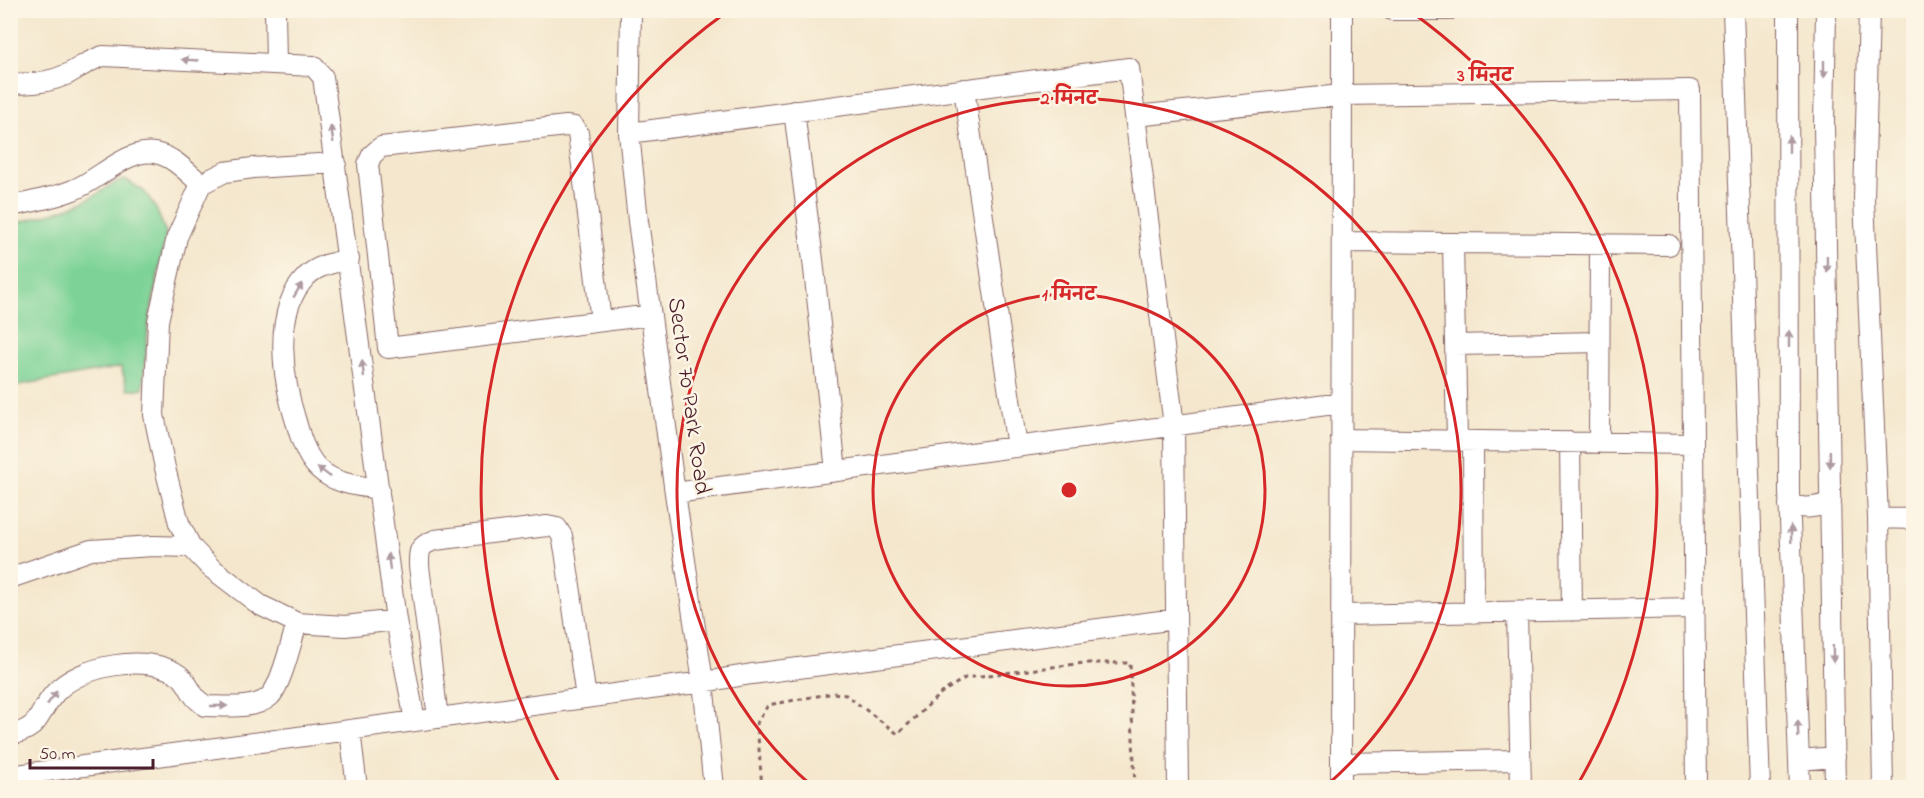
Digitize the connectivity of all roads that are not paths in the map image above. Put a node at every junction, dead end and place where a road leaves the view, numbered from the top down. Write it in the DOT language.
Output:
graph roads {
  1 [pos="275,10"];
  2 [pos="631,10"];
  3 [pos="1342,10"];
  4 [pos="1392,10"];
  5 [pos="1448,10"];
  6 [pos="1733,10"];
  7 [pos="1826,10"];
  8 [pos="1869,10"];
  9 [pos="1786,11"];
  10 [pos="276,64"];
  11 [pos="10,83"];
  12 [pos="964,89"];
  13 [pos="1341,95"];
  14 [pos="794,111"];
  15 [pos="1135,116"];
  16 [pos="629,133"];
  17 [pos="336,163"];
  18 [pos="201,184"];
  19 [pos="10,206"];
  20 [pos="1342,242"];
  21 [pos="1453,243"];
  22 [pos="1600,244"];
  23 [pos="1669,245"];
  24 [pos="349,260"];
  25 [pos="651,315"];
  26 [pos="602,321"];
  27 [pos="1599,342"];
  28 [pos="1455,345"];
  29 [pos="1341,404"];
  30 [pos="1174,426"];
  31 [pos="1341,439"];
  32 [pos="1465,441"];
  33 [pos="1570,442"];
  34 [pos="1599,443"];
  35 [pos="1693,444"];
  36 [pos="1017,447"];
  37 [pos="836,471"];
  38 [pos="379,489"];
  39 [pos="675,493"];
  40 [pos="1831,502"];
  41 [pos="1790,505"];
  42 [pos="1878,518"];
  43 [pos="1914,519"];
  44 [pos="192,548"];
  45 [pos="10,578"];
  46 [pos="1695,608"];
  47 [pos="1572,611"];
  48 [pos="1517,612"];
  49 [pos="1474,613"];
  50 [pos="1341,615"];
  51 [pos="1176,619"];
  52 [pos="396,620"];
  53 [pos="297,623"];
  54 [pos="703,682"];
  55 [pos="586,698"];
  56 [pos="438,718"];
  57 [pos="415,721"];
  58 [pos="350,730"];
  59 [pos="10,735"];
  60 [pos="1835,757"];
  61 [pos="1520,760"];
  62 [pos="1799,760"];
  63 [pos="1341,763"];
  64 [pos="10,776"];
  65 [pos="357,788"];
  66 [pos="714,788"];
  67 [pos="1178,788"];
  68 [pos="1341,788"];
  69 [pos="1521,788"];
  70 [pos="1696,788"];
  71 [pos="1760,788"];
  72 [pos="1800,788"];
  73 [pos="1835,788"];
  74 [pos="1883,788"];
  1 -- 10 [label="street"];
  2 -- 16 [label="street, Sector 70 Park Road"];
  3 -- 13 [label="street"];
  4 -- 5 [label="street"];
  6 -- 71 [label="street"];
  7 -- 40 [label="street, one-way"];
  8 -- 42 [label="street"];
  41 -- 9 [label="street, one-way"];
  10 -- 11 [label="street, one-way"];
  17 -- 10 [label="street, one-way"];
  12 -- 14 [label="street"];
  12 -- 15 [label="street"];
  12 -- 36 [label="street"];
  13 -- 15 [label="street"];
  13 -- 20 [label="street"];
  13 -- 35 [label="street"];
  14 -- 16 [label="street"];
  14 -- 37 [label="street"];
  15 -- 30 [label="street"];
  16 -- 25 [label="street, Sector 70 Park Road"];
  17 -- 18 [label="street"];
  17 -- 24 [label="street"];
  18 -- 19 [label="street"];
  18 -- 44 [label="street"];
  20 -- 21 [label="street"];
  20 -- 29 [label="street"];
  21 -- 22 [label="street"];
  21 -- 28 [label="street"];
  22 -- 23 [label="street"];
  22 -- 27 [label="street"];
  38 -- 24 [label="street, one-way"];
  38 -- 24 [label="street, one-way"];
  25 -- 26 [label="street"];
  25 -- 39 [label="street, Sector 70 Park Road"];
  26 -- 26 [label="street"];
  27 -- 28 [label="street"];
  27 -- 34 [label="street"];
  28 -- 32 [label="street"];
  29 -- 30 [label="street"];
  29 -- 31 [label="street"];
  30 -- 36 [label="street"];
  30 -- 51 [label="street"];
  31 -- 32 [label="street"];
  31 -- 50 [label="street"];
  32 -- 33 [label="street"];
  32 -- 49 [label="street"];
  33 -- 34 [label="street"];
  33 -- 47 [label="street"];
  34 -- 35 [label="street"];
  35 -- 46 [label="street"];
  36 -- 37 [label="street"];
  37 -- 39 [label="street"];
  52 -- 38 [label="street, one-way"];
  39 -- 54 [label="street, Sector 70 Park Road"];
  40 -- 41 [label="street"];
  40 -- 60 [label="street, one-way"];
  62 -- 41 [label="street, one-way"];
  42 -- 43 [label="street"];
  42 -- 74 [label="street"];
  44 -- 45 [label="street"];
  44 -- 53 [label="street"];
  46 -- 47 [label="street"];
  46 -- 70 [label="street"];
  47 -- 48 [label="street"];
  48 -- 49 [label="street"];
  48 -- 61 [label="street"];
  49 -- 50 [label="street"];
  50 -- 63 [label="street"];
  51 -- 54 [label="street"];
  51 -- 67 [label="street"];
  52 -- 53 [label="street"];
  52 -- 57 [label="street"];
  59 -- 53 [label="street, one-way"];
  54 -- 55 [label="street"];
  54 -- 66 [label="street, Sector 70 Park Road"];
  55 -- 56 [label="street"];
  55 -- 56 [label="street"];
  56 -- 57 [label="street"];
  57 -- 58 [label="street"];
  58 -- 64 [label="street"];
  58 -- 65 [label="street"];
  60 -- 62 [label="street"];
  60 -- 73 [label="street"];
  61 -- 63 [label="street"];
  61 -- 69 [label="street"];
  62 -- 72 [label="street"];
  63 -- 68 [label="street"];
}
